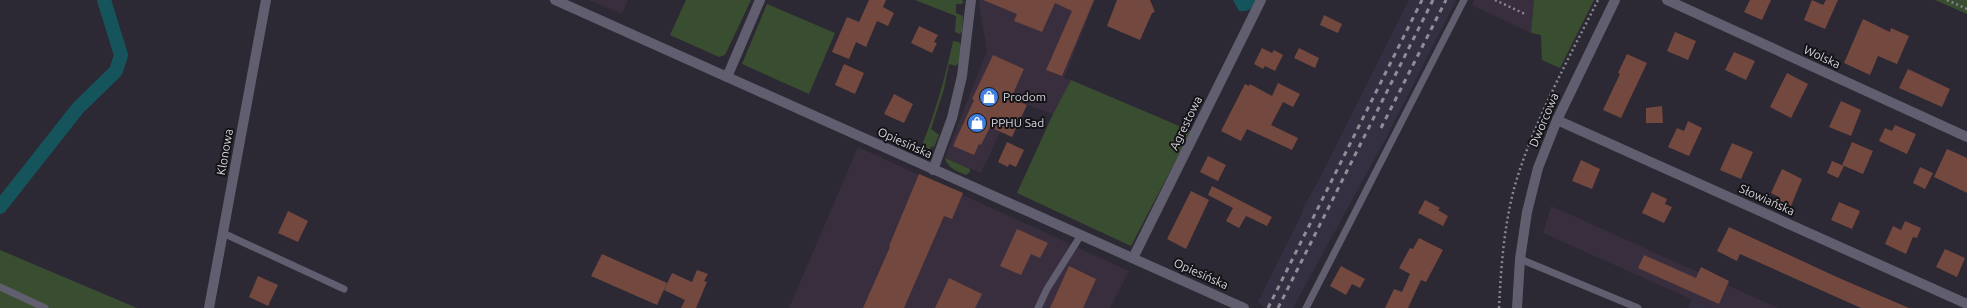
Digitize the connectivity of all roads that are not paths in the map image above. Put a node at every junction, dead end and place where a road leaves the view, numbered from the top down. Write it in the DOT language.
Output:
graph roads {
  1 [pos="266,0"];
  2 [pos="556,0"];
  3 [pos="760,0"];
  4 [pos="971,0"];
  5 [pos="1261,0"];
  6 [pos="1464,0"];
  7 [pos="1614,0"];
  8 [pos="1667,0"];
  9 [pos="726,77"];
  10 [pos="1557,120"];
  11 [pos="1967,137"];
  12 [pos="933,170"];
  13 [pos="223,232"];
  14 [pos="1081,235"];
  15 [pos="1134,258"];
  16 [pos="1520,259"];
  17 [pos="344,289"];
  18 [pos="1,291"];
  19 [pos="1967,304"];
  20 [pos="45,308"];
  21 [pos="209,308"];
  22 [pos="1038,308"];
  23 [pos="1244,308"];
  24 [pos="1306,308"];
  25 [pos="1517,308"];
  26 [pos="1638,308"];
  1 -- 13 [label="street, Klonowa"];
  2 -- 9 [label="street, Opiesińska"];
  3 -- 9 [label="street"];
  4 -- 12 [label="street"];
  5 -- 15 [label="street, Agrestowa"];
  6 -- 24 [label="lane"];
  7 -- 10 [label="street, Dworcowa"];
  8 -- 11 [label="street, Wolska"];
  9 -- 12 [label="street, Opiesińska"];
  10 -- 16 [label="street, Dworcowa"];
  10 -- 19 [label="street, Słowiańska"];
  12 -- 14 [label="street, Opiesińska"];
  13 -- 17 [label="lane"];
  13 -- 21 [label="street, Klonowa"];
  14 -- 15 [label="street, Opiesińska"];
  14 -- 22 [label="lane"];
  15 -- 23 [label="street, Opiesińska"];
  16 -- 25 [label="street, Dworcowa"];
  16 -- 26 [label="lane"];
  18 -- 20 [label="lane"];
}
